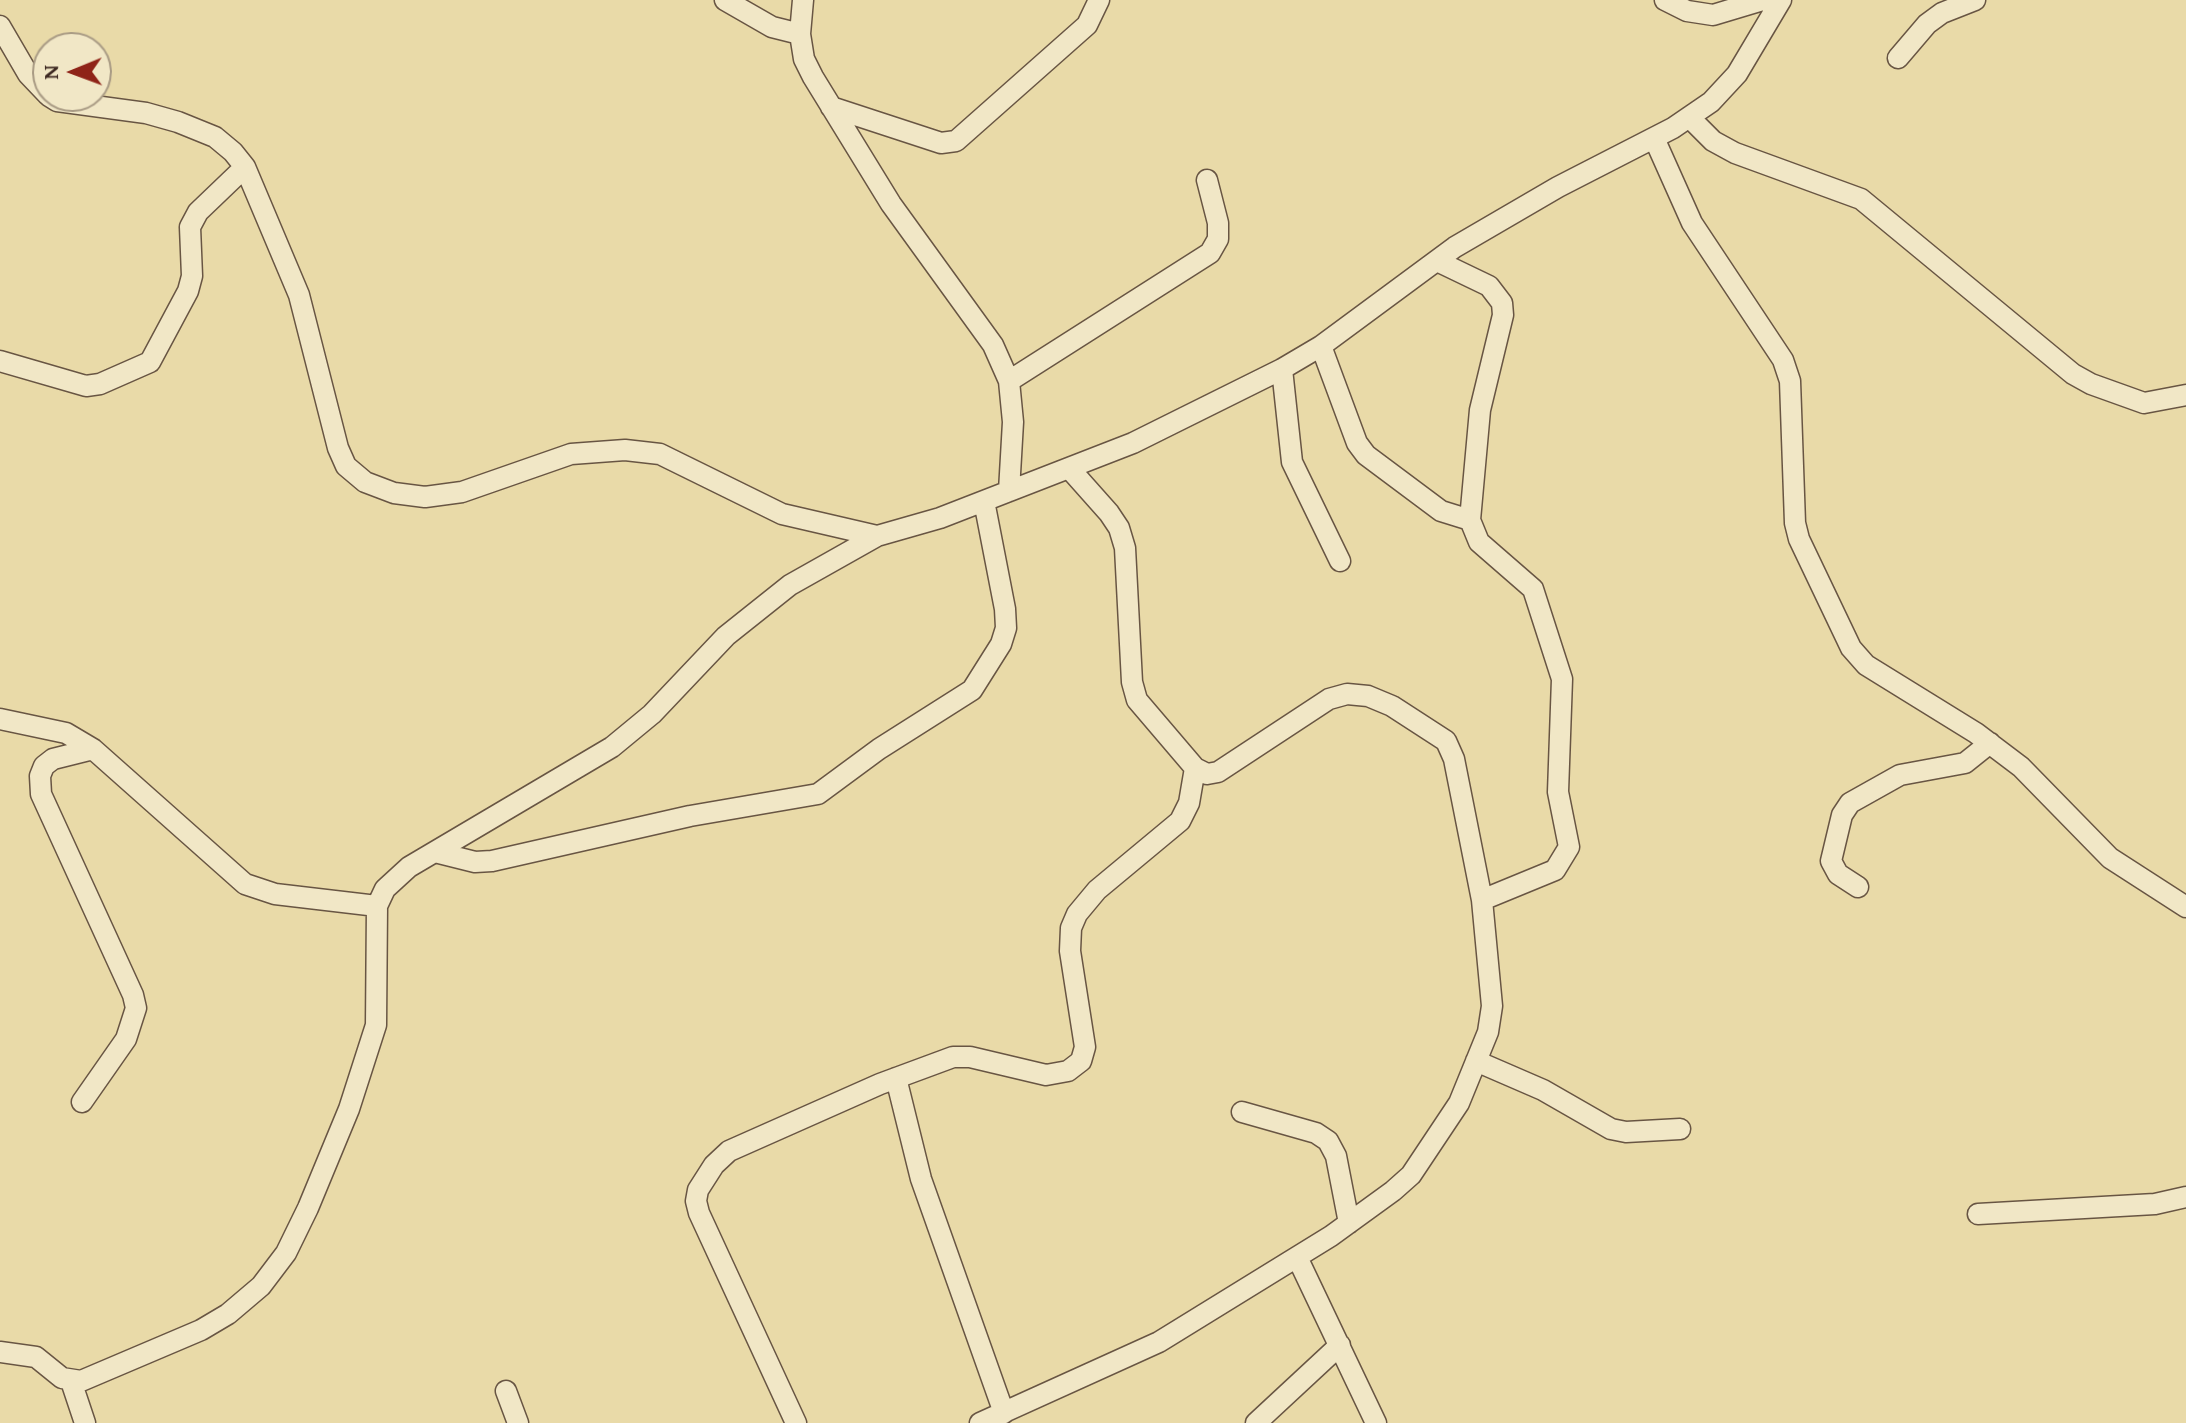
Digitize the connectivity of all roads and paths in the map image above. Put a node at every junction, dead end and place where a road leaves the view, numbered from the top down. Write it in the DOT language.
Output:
graph roads {
  1 [pos="725,0"];
  2 [pos="803,0"];
  3 [pos="1099,0"];
  4 [pos="1665,0"];
  5 [pos="1763,0"];
  6 [pos="1781,0"];
  7 [pos="1975,0"];
  8 [pos="0,26"];
  9 [pos="800,34"];
  10 [pos="1898,58"];
  11 [pos="32,78"];
  12 [pos="831,107"];
  13 [pos="112,108"];
  14 [pos="1689,117"];
  15 [pos="1654,138"];
  16 [pos="245,167"];
  17 [pos="1207,180"];
  18 [pos="1437,261"];
  19 [pos="1321,346"];
  20 [pos="0,361"];
  21 [pos="1282,369"];
  22 [pos="1009,381"];
  23 [pos="2186,395"];
  24 [pos="1069,468"];
  25 [pos="1009,491"];
  26 [pos="984,501"];
  27 [pos="1470,520"];
  28 [pos="877,536"];
  29 [pos="1340,561"];
  30 [pos="0,719"];
  31 [pos="1990,743"];
  32 [pos="93,749"];
  33 [pos="1195,768"];
  34 [pos="435,852"];
  35 [pos="1858,887"];
  36 [pos="1482,900"];
  37 [pos="377,906"];
  38 [pos="2186,907"];
  39 [pos="1476,1061"];
  40 [pos="896,1078"];
  41 [pos="82,1102"];
  42 [pos="1242,1112"];
  43 [pos="1680,1129"];
  44 [pos="2186,1197"];
  45 [pos="1978,1214"];
  46 [pos="1349,1223"];
  47 [pos="1297,1257"];
  48 [pos="1340,1345"];
  49 [pos="0,1352"];
  50 [pos="71,1381"];
  51 [pos="506,1391"];
  52 [pos="1004,1413"];
  53 [pos="85,1423"];
  54 [pos="518,1423"];
  55 [pos="796,1423"];
  56 [pos="980,1423"];
  57 [pos="1256,1423"];
  58 [pos="1376,1423"];
  1 -- 9 [label="street"];
  2 -- 9 [label="street"];
  3 -- 12 [label="street"];
  4 -- 5 [label="street"];
  6 -- 14 [label="street"];
  7 -- 10 [label="street"];
  8 -- 11 [label="street"];
  9 -- 12 [label="street"];
  12 -- 22 [label="street"];
  13 -- 16 [label="street"];
  14 -- 15 [label="street"];
  14 -- 23 [label="street"];
  15 -- 18 [label="street"];
  15 -- 31 [label="street"];
  16 -- 20 [label="street"];
  16 -- 28 [label="street"];
  17 -- 22 [label="street"];
  18 -- 19 [label="street"];
  18 -- 27 [label="street"];
  19 -- 21 [label="street"];
  19 -- 27 [label="street"];
  21 -- 24 [label="street"];
  21 -- 29 [label="street"];
  22 -- 25 [label="street"];
  24 -- 25 [label="street"];
  24 -- 33 [label="street"];
  25 -- 26 [label="street"];
  26 -- 28 [label="street"];
  26 -- 34 [label="street"];
  27 -- 36 [label="street"];
  28 -- 34 [label="street"];
  30 -- 32 [label="street"];
  31 -- 35 [label="street"];
  31 -- 38 [label="street"];
  32 -- 37 [label="street"];
  32 -- 41 [label="street"];
  33 -- 36 [label="street"];
  33 -- 40 [label="street"];
  34 -- 37 [label="street"];
  36 -- 39 [label="street"];
  37 -- 50 [label="street"];
  39 -- 43 [label="street"];
  39 -- 46 [label="street"];
  40 -- 52 [label="street"];
  40 -- 55 [label="street"];
  42 -- 46 [label="street"];
  44 -- 45 [label="street"];
  46 -- 47 [label="street"];
  47 -- 48 [label="street"];
  47 -- 52 [label="street"];
  48 -- 57 [label="street"];
  48 -- 58 [label="street"];
  49 -- 50 [label="street"];
  50 -- 53 [label="street"];
  51 -- 54 [label="street"];
  52 -- 56 [label="street"];
}
